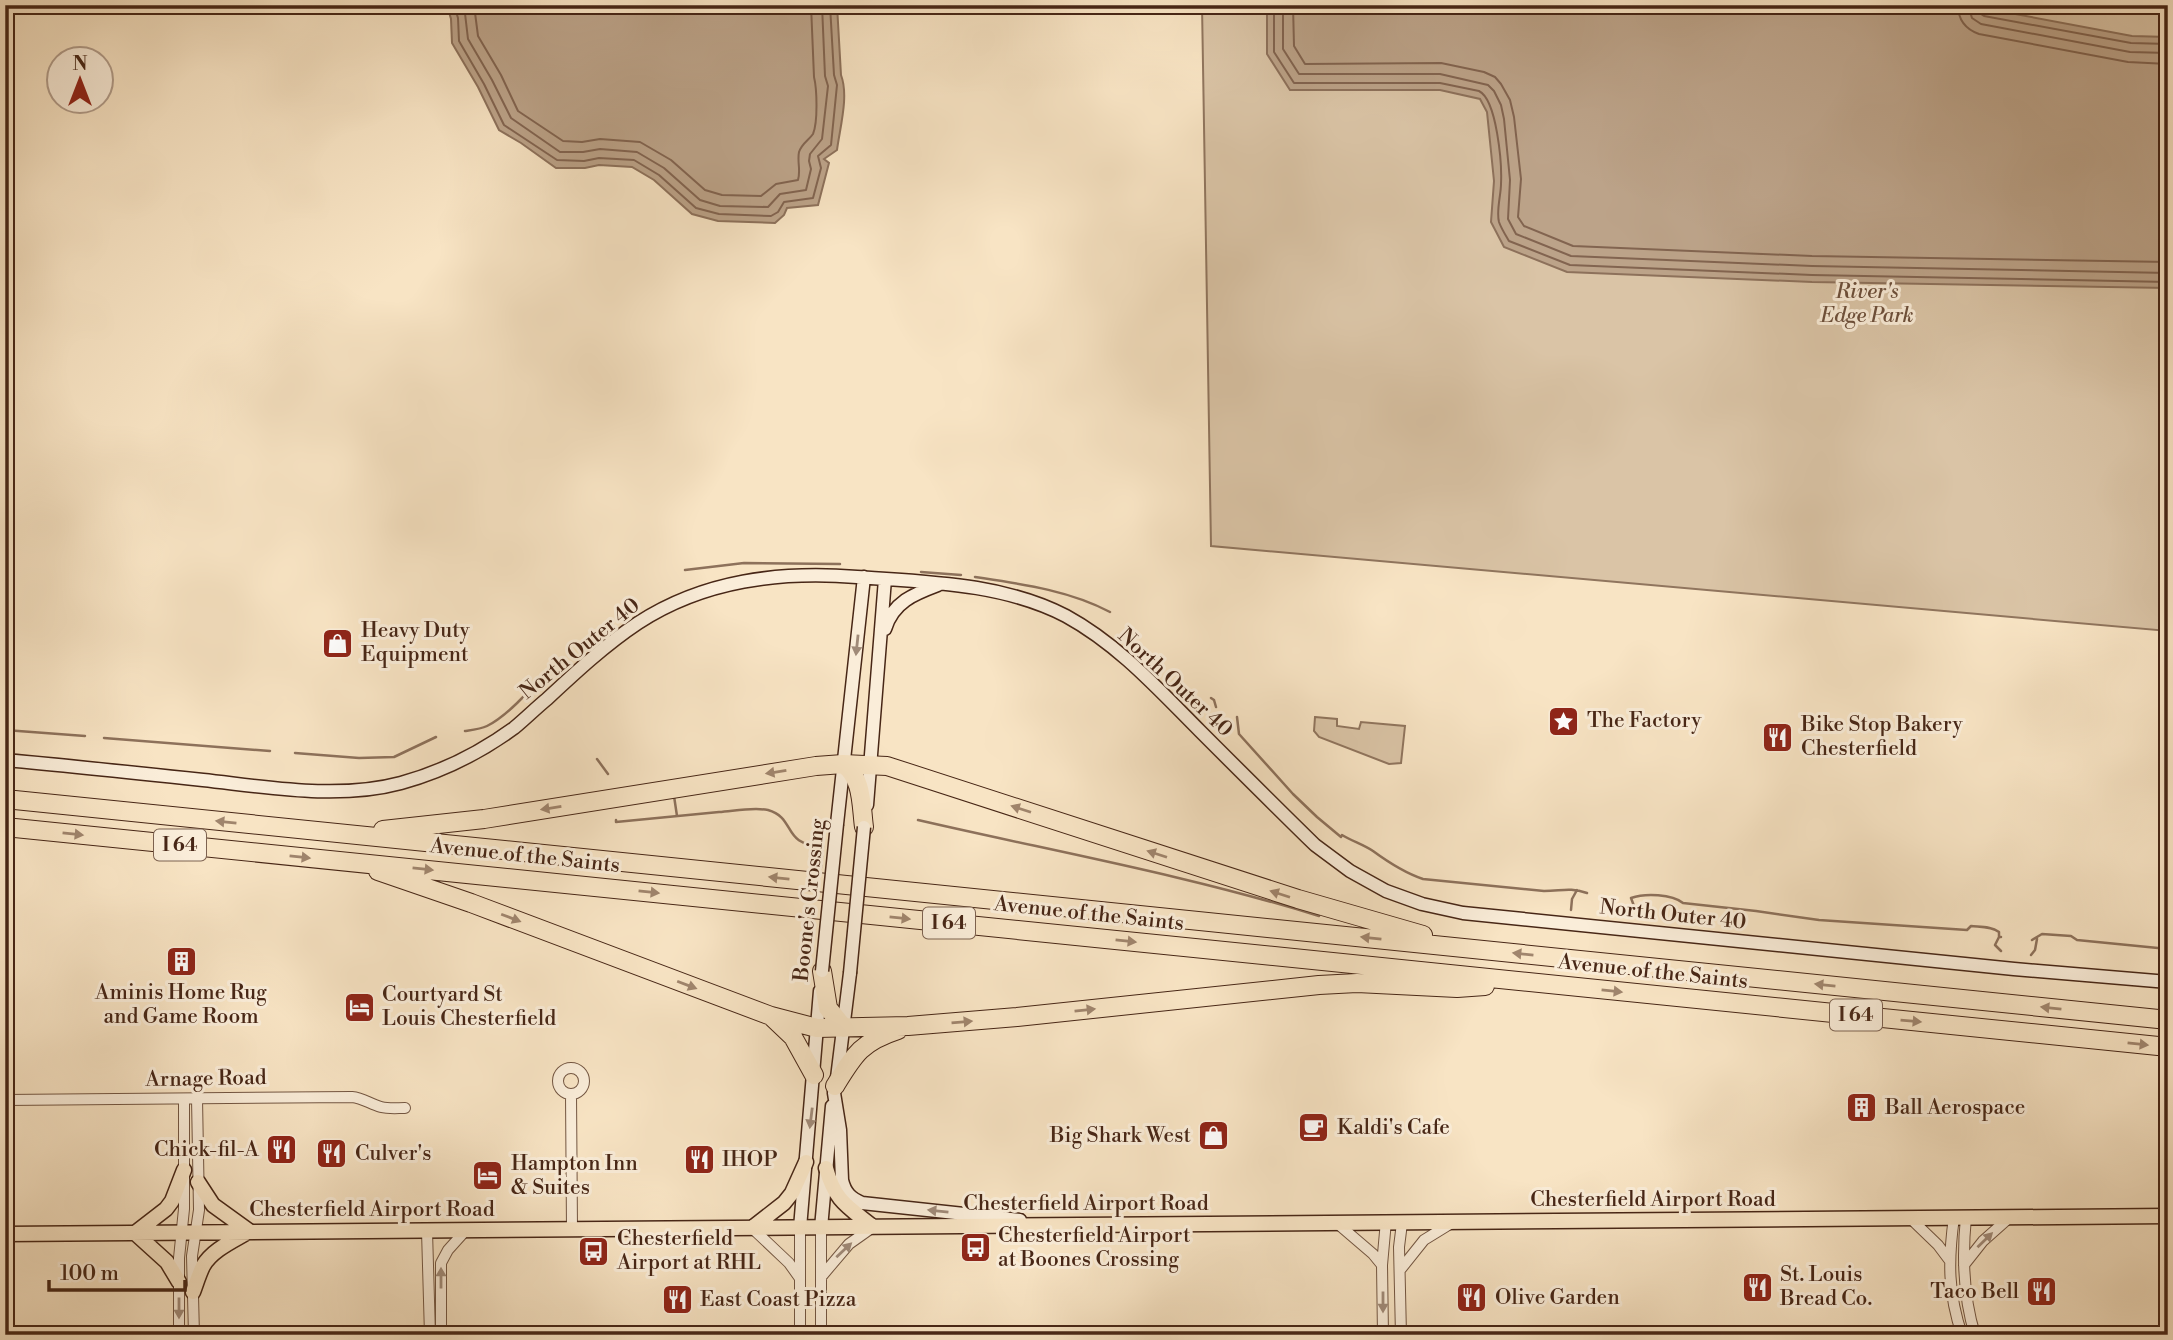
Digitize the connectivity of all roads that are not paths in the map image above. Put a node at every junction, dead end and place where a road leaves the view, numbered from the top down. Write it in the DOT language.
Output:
graph roads {
  1 [pos="864,577"];
  2 [pos="884,579"];
  3 [pos="941,584"];
  4 [pos="880,646"];
  5 [pos="5,760"];
  6 [pos="843,764"];
  7 [pos="870,765"];
  8 [pos="5,799"];
  9 [pos="5,827"];
  10 [pos="864,827"];
  11 [pos="342,834"];
  12 [pos="355,862"];
  13 [pos="1463,948"];
  14 [pos="822,971"];
  15 [pos="2168,982"];
  16 [pos="1544,984"];
  17 [pos="771,1016"];
  18 [pos="2168,1020"];
  19 [pos="908,1026"];
  20 [pos="817,1028"];
  21 [pos="844,1028"];
  22 [pos="2168,1047"];
  23 [pos="814,1075"];
  24 [pos="835,1089"];
  25 [pos="571,1094"];
  26 [pos="197,1098"];
  27 [pos="184,1099"];
  28 [pos="5,1100"];
  29 [pos="405,1108"];
  30 [pos="806,1162"];
  31 [pos="826,1168"];
  32 [pos="184,1170"];
  33 [pos="198,1182"];
  34 [pos="2168,1216"];
  35 [pos="1960,1217"];
  36 [pos="2010,1217"];
  37 [pos="1910,1218"];
  38 [pos="1386,1222"];
  39 [pos="1402,1223"];
  40 [pos="1452,1223"];
  41 [pos="1055,1224"];
  42 [pos="1338,1224"];
  43 [pos="873,1227"];
  44 [pos="752,1228"];
  45 [pos="800,1228"];
  46 [pos="821,1228"];
  47 [pos="466,1230"];
  48 [pos="572,1230"];
  49 [pos="249,1231"];
  50 [pos="427,1231"];
  51 [pos="135,1233"];
  52 [pos="189,1233"];
  53 [pos="5,1234"];
  54 [pos="1950,1261"];
  55 [pos="1382,1265"];
  56 [pos="1964,1266"];
  57 [pos="1399,1270"];
  58 [pos="799,1277"];
  59 [pos="820,1277"];
  60 [pos="179,1282"];
  61 [pos="193,1293"];
  62 [pos="179,1335"];
  63 [pos="194,1335"];
  64 [pos="430,1335"];
  65 [pos="441,1335"];
  66 [pos="800,1335"];
  67 [pos="821,1335"];
  68 [pos="1382,1335"];
  69 [pos="1401,1335"];
  70 [pos="1962,1335"];
  71 [pos="1975,1335"];
  1 -- 2 [label="street, North Outer 40"];
  1 -- 5 [label="street, North Outer 40"];
  1 -- 6 [label="street, Boone's Crossing, one-way"];
  2 -- 3 [label="street, North Outer 40"];
  2 -- 4 [label="street"];
  3 -- 4 [label="street"];
  3 -- 15 [label="street, North Outer 40"];
  4 -- 7 [label="street"];
  6 -- 7 [label="highway"];
  6 -- 10 [label="highway"];
  6 -- 11 [label="highway, one-way"];
  6 -- 14 [label="street, Boone's Crossing, bridge"];
  7 -- 10 [label="street"];
  13 -- 7 [label="highway, one-way"];
  11 -- 8 [label="highway, Avenue of the Saints / I 64, one-way"];
  9 -- 12 [label="highway, Avenue of the Saints / I 64, one-way"];
  10 -- 21 [label="street, bridge"];
  13 -- 11 [label="highway, Avenue of the Saints / I 64, one-way"];
  12 -- 16 [label="highway, Avenue of the Saints / I 64, one-way"];
  12 -- 17 [label="highway, one-way"];
  18 -- 13 [label="highway, Avenue of the Saints / I 64, one-way"];
  14 -- 20 [label="street, Boone's Crossing"];
  14 -- 21 [label="highway"];
  19 -- 16 [label="highway, one-way"];
  16 -- 22 [label="highway, Avenue of the Saints / I 64, one-way"];
  17 -- 20 [label="highway"];
  17 -- 23 [label="highway"];
  19 -- 21 [label="highway"];
  19 -- 24 [label="highway"];
  20 -- 21 [label="highway"];
  20 -- 23 [label="street, Boone's Crossing"];
  21 -- 24 [label="street"];
  23 -- 30 [label="street, Boone's Crossing, one-way"];
  24 -- 31 [label="street"];
  41 -- 24 [label="street, one-way"];
  25 -- 48 [label="street"];
  26 -- 27 [label="street, Arnage Road"];
  26 -- 29 [label="street, Arnage Road"];
  26 -- 33 [label="street"];
  27 -- 28 [label="street, Arnage Road"];
  27 -- 32 [label="street"];
  30 -- 44 [label="main road"];
  30 -- 45 [label="street, Boone's Crossing"];
  31 -- 43 [label="main road"];
  31 -- 46 [label="street"];
  32 -- 51 [label="main road"];
  32 -- 52 [label="street"];
  33 -- 49 [label="main road"];
  33 -- 52 [label="street"];
  34 -- 36 [label="main road, Chesterfield Airport Road"];
  35 -- 36 [label="main road, Chesterfield Airport Road"];
  35 -- 37 [label="main road, Chesterfield Airport Road"];
  35 -- 54 [label="street"];
  35 -- 56 [label="street"];
  56 -- 36 [label="street, one-way"];
  37 -- 40 [label="main road, Chesterfield Airport Road"];
  37 -- 54 [label="street"];
  38 -- 39 [label="main road, Chesterfield Airport Road"];
  38 -- 42 [label="main road, Chesterfield Airport Road"];
  38 -- 55 [label="street"];
  39 -- 40 [label="main road, Chesterfield Airport Road"];
  39 -- 57 [label="street"];
  40 -- 57 [label="street"];
  41 -- 42 [label="main road, Chesterfield Airport Road"];
  41 -- 43 [label="main road, Chesterfield Airport Road"];
  42 -- 55 [label="street"];
  43 -- 46 [label="main road, Chesterfield Airport Road"];
  59 -- 43 [label="street, one-way"];
  44 -- 45 [label="main road, Chesterfield Airport Road"];
  44 -- 48 [label="main road, Chesterfield Airport Road"];
  44 -- 58 [label="street"];
  45 -- 46 [label="main road, Chesterfield Airport Road"];
  45 -- 58 [label="street"];
  46 -- 59 [label="street"];
  47 -- 48 [label="main road, Chesterfield Airport Road"];
  47 -- 50 [label="main road, Chesterfield Airport Road"];
  65 -- 47 [label="street, one-way"];
  49 -- 50 [label="main road, Chesterfield Airport Road"];
  49 -- 52 [label="main road, Chesterfield Airport Road"];
  49 -- 61 [label="main road"];
  50 -- 64 [label="street"];
  51 -- 52 [label="main road, Chesterfield Airport Road"];
  51 -- 53 [label="main road, Chesterfield Airport Road"];
  51 -- 60 [label="main road"];
  52 -- 60 [label="street"];
  52 -- 61 [label="street"];
  54 -- 70 [label="street"];
  55 -- 68 [label="street, one-way"];
  56 -- 71 [label="street"];
  57 -- 69 [label="street"];
  58 -- 66 [label="street"];
  59 -- 67 [label="street"];
  60 -- 62 [label="street, one-way"];
  61 -- 63 [label="street"];
}
